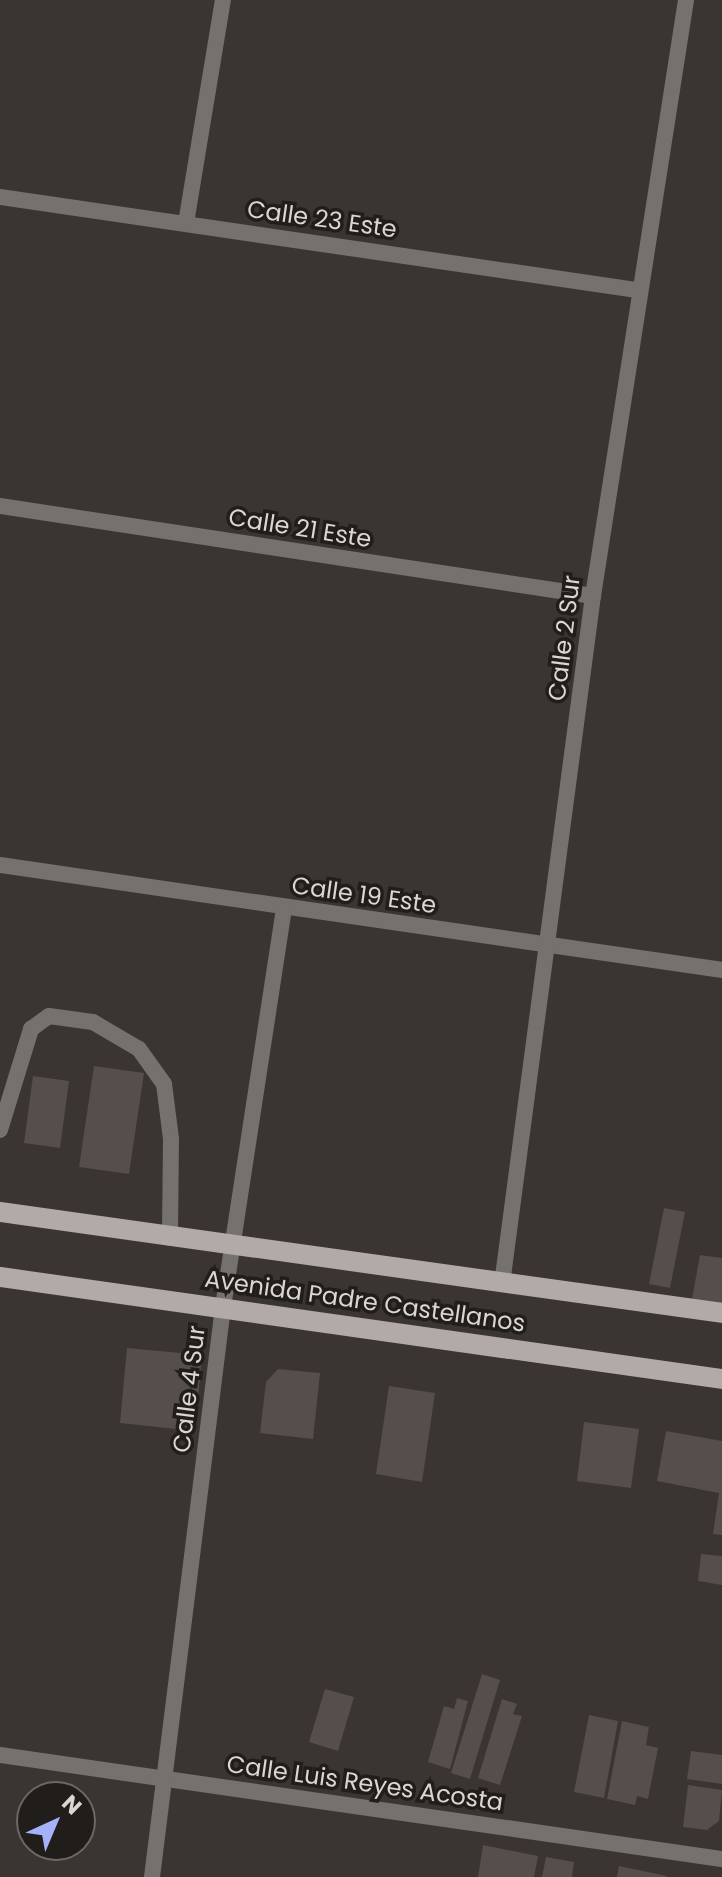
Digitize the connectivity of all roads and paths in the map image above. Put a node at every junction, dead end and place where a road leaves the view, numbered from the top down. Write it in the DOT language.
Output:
graph roads {
  1 [pos="223,0"];
  2 [pos="686,0"];
  3 [pos="0,197"];
  4 [pos="186,223"];
  5 [pos="637,290"];
  6 [pos="0,506"];
  7 [pos="593,596"];
  8 [pos="0,865"];
  9 [pos="284,909"];
  10 [pos="550,946"];
  11 [pos="722,970"];
  12 [pos="0,1130"];
  13 [pos="0,1212"];
  14 [pos="170,1238"];
  15 [pos="231,1248"];
  16 [pos="0,1277"];
  17 [pos="502,1284"];
  18 [pos="223,1307"];
  19 [pos="722,1313"];
  20 [pos="722,1379"];
  21 [pos="0,1755"];
  22 [pos="166,1778"];
  23 [pos="722,1859"];
  24 [pos="152,1877"];
  1 -- 4 [label="street"];
  2 -- 5 [label="street, Calle 2 Sur"];
  3 -- 4 [label="street, Calle 23 Este"];
  4 -- 5 [label="street, Calle 23 Este"];
  5 -- 7 [label="street, Calle 2 Sur"];
  6 -- 7 [label="street, Calle 21 Este"];
  7 -- 10 [label="street, Calle 2 Sur"];
  8 -- 9 [label="street, Calle 19 Este"];
  9 -- 10 [label="street, Calle 19 Este"];
  9 -- 15 [label="street, Calle 4 Sur"];
  10 -- 11 [label="street, Calle 19 Este"];
  10 -- 17 [label="street, Calle 2 Sur"];
  12 -- 14 [label="street"];
  13 -- 14 [label="main road, Avenida Padre Castellanos"];
  14 -- 15 [label="main road, Avenida Padre Castellanos"];
  15 -- 17 [label="main road, Avenida Padre Castellanos"];
  15 -- 18 [label="street, Calle 4 Sur"];
  16 -- 18 [label="main road, Avenida Padre Castellanos"];
  17 -- 19 [label="main road, Avenida Padre Castellanos"];
  18 -- 20 [label="main road, Avenida Padre Castellanos"];
  18 -- 22 [label="street, Calle 4 Sur"];
  21 -- 22 [label="street, Calle Luis Reyes Acosta"];
  22 -- 23 [label="street, Calle Luis Reyes Acosta"];
  22 -- 24 [label="street, Calle 4 Sur"];
}
